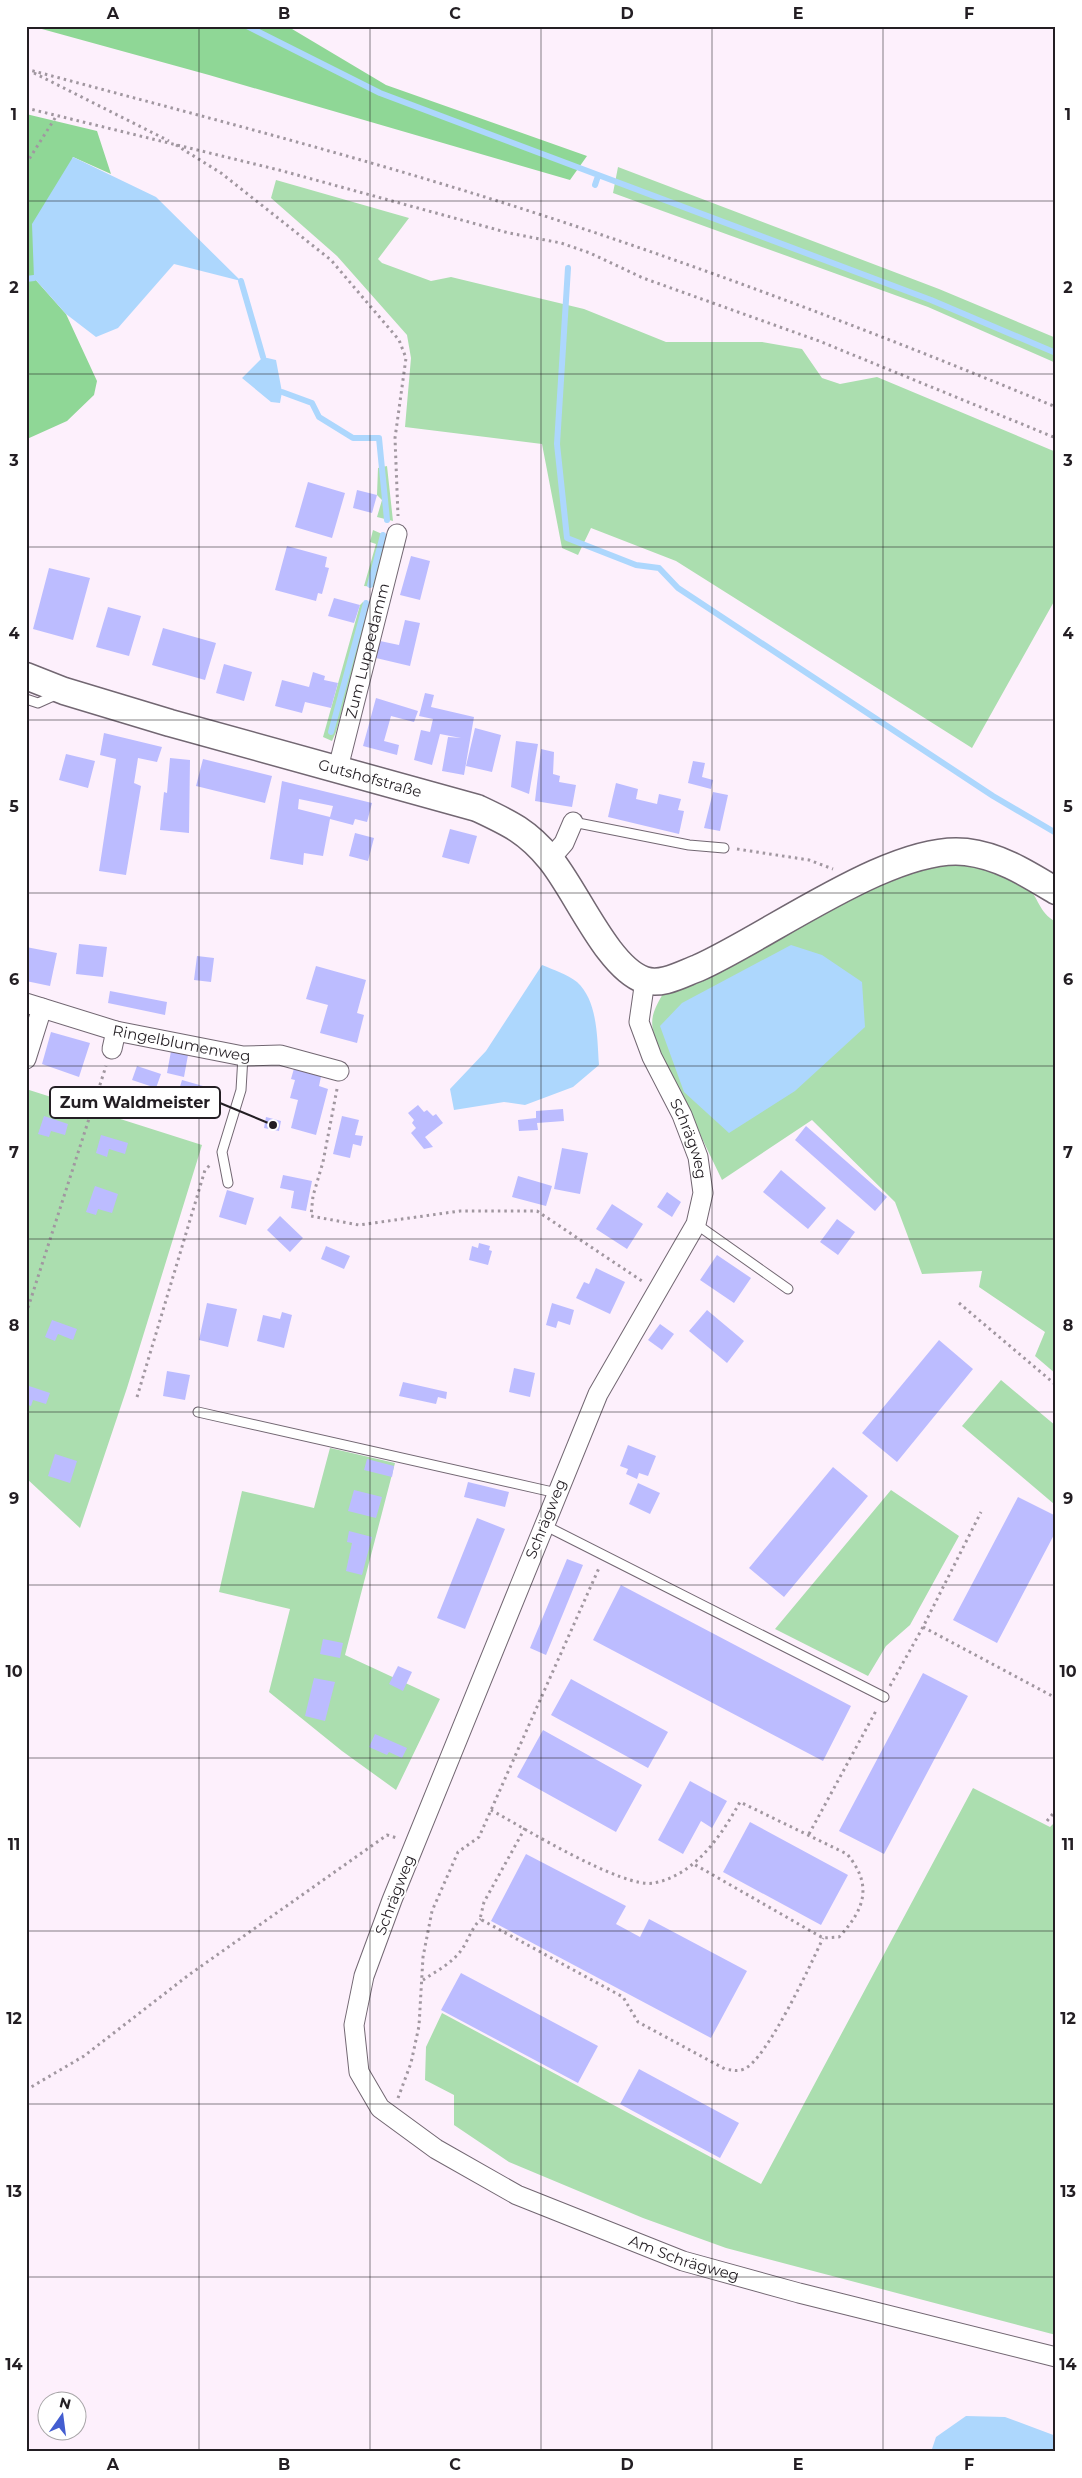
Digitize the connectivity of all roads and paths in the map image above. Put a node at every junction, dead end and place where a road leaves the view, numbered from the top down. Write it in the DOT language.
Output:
graph roads {
  1 [pos="26,69"];
  2 [pos="26,108"];
  3 [pos="57,115"];
  4 [pos="174,143"];
  5 [pos="26,164"];
  6 [pos="1056,408"];
  7 [pos="1056,438"];
  8 [pos="397,534"];
  9 [pos="26,676"];
  10 [pos="64,691"];
  11 [pos="26,699"];
  12 [pos="338,768"];
  13 [pos="573,822"];
  14 [pos="724,848"];
  15 [pos="550,859"];
  16 [pos="852,885"];
  17 [pos="1056,891"];
  18 [pos="645,980"];
  19 [pos="34,1006"];
  20 [pos="116,1031"];
  21 [pos="112,1049"];
  22 [pos="244,1056"];
  23 [pos="26,1059"];
  24 [pos="340,1071"];
  25 [pos="222,1152"];
  26 [pos="228,1183"];
  27 [pos="696,1224"];
  28 [pos="788,1289"];
  29 [pos="657,1290"];
  30 [pos="959,1303"];
  31 [pos="26,1314"];
  32 [pos="1056,1385"];
  33 [pos="137,1397"];
  34 [pos="198,1412"];
  35 [pos="557,1493"];
  36 [pos="981,1512"];
  37 [pos="544,1525"];
  38 [pos="604,1556"];
  39 [pos="923,1627"];
  40 [pos="884,1697"];
  41 [pos="1056,1698"];
  42 [pos="491,1810"];
  43 [pos="1056,1810"];
  44 [pos="1047,1821"];
  45 [pos="525,1828"];
  46 [pos="809,1834"];
  47 [pos="414,1845"];
  48 [pos="692,1863"];
  49 [pos="481,1919"];
  50 [pos="823,1938"];
  51 [pos="423,1980"];
  52 [pos="359,2072"];
  53 [pos="26,2090"];
  54 [pos="392,2116"];
  55 [pos="1056,2357"];
  1 -- 4 [label="path"];
  1 -- 6 [label="path"];
  2 -- 3 [label="path"];
  3 -- 4 [label="path"];
  3 -- 5 [label="path"];
  4 -- 7 [label="path"];
  4 -- 8 [label="path"];
  8 -- 12 [label="street, Zum Luppedamm"];
  9 -- 10 [label="street, Gutshofstraße"];
  10 -- 11 [label="lane"];
  10 -- 12 [label="street, Gutshofstraße"];
  12 -- 15 [label="street, Gutshofstraße"];
  13 -- 14 [label="lane"];
  13 -- 15 [label="street"];
  14 -- 16 [label="path"];
  15 -- 18 [label="street, Gutshofstraße"];
  16 -- 17 [label="street"];
  16 -- 18 [label="street"];
  18 -- 27 [label="street, Schrägweg"];
  19 -- 20 [label="street, Ringelblumenweg"];
  19 -- 23 [label="street"];
  20 -- 21 [label="street"];
  20 -- 22 [label="street, Ringelblumenweg"];
  21 -- 31 [label="path"];
  22 -- 24 [label="street, Ringelblumenweg"];
  22 -- 25 [label="lane"];
  24 -- 29 [label="path"];
  25 -- 26 [label="lane"];
  25 -- 33 [label="path"];
  27 -- 28 [label="lane"];
  27 -- 29 [label="street, Schrägweg"];
  29 -- 35 [label="street, Schrägweg"];
  30 -- 32 [label="path"];
  34 -- 35 [label="lane"];
  35 -- 37 [label="street, Schrägweg"];
  36 -- 39 [label="path"];
  37 -- 38 [label="lane"];
  37 -- 47 [label="street, Schrägweg"];
  38 -- 40 [label="lane"];
  38 -- 42 [label="path"];
  39 -- 40 [label="path"];
  39 -- 41 [label="path"];
  40 -- 46 [label="path"];
  42 -- 45 [label="path"];
  42 -- 51 [label="path"];
  43 -- 44 [label="path"];
  45 -- 48 [label="path"];
  45 -- 49 [label="path"];
  46 -- 48 [label="path"];
  46 -- 50 [label="path"];
  47 -- 52 [label="street, Schrägweg"];
  47 -- 53 [label="path"];
  48 -- 50 [label="path"];
  49 -- 50 [label="path"];
  49 -- 51 [label="path"];
  51 -- 54 [label="path"];
  52 -- 54 [label="street, Am Schrägweg"];
  54 -- 55 [label="street, Am Schrägweg"];
}
